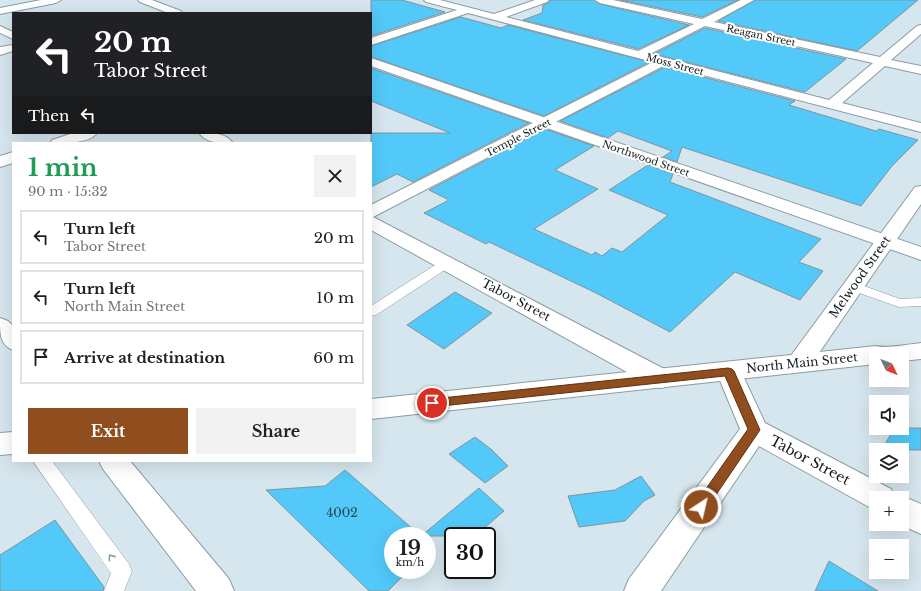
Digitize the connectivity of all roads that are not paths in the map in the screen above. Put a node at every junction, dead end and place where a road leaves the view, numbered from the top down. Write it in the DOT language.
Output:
graph roads {
  1 [pos="56,0"];
  2 [pos="143,0"];
  3 [pos="429,0"];
  4 [pos="544,0"];
  5 [pos="600,0"];
  6 [pos="749,0"];
  7 [pos="468,10"];
  8 [pos="0,11"];
  9 [pos="174,12"];
  10 [pos="495,17"];
  11 [pos="704,22"];
  12 [pos="921,28"];
  13 [pos="0,29"];
  14 [pos="12,35"];
  15 [pos="372,42"];
  16 [pos="12,48"];
  17 [pos="0,51"];
  18 [pos="639,55"];
  19 [pos="664,61"];
  20 [pos="372,62"];
  21 [pos="882,62"];
  22 [pos="921,70"];
  23 [pos="832,105"];
  24 [pos="544,123"];
  25 [pos="921,128"];
  26 [pos="86,134"];
  27 [pos="209,134"];
  28 [pos="61,142"];
  29 [pos="223,142"];
  30 [pos="12,158"];
  31 [pos="0,162"];
  32 [pos="921,191"];
  33 [pos="372,211"];
  34 [pos="372,223"];
  35 [pos="885,241"];
  36 [pos="921,254"];
  37 [pos="447,263"];
  38 [pos="853,286"];
  39 [pos="921,302"];
  40 [pos="372,311"];
  41 [pos="0,326"];
  42 [pos="12,341"];
  43 [pos="921,351"];
  44 [pos="909,352"];
  45 [pos="869,357"];
  46 [pos="799,363"];
  47 [pos="728,371"];
  48 [pos="661,379"];
  49 [pos="372,409"];
  50 [pos="754,430"];
  51 [pos="43,462"];
  52 [pos="114,462"];
  53 [pos="869,492"];
  54 [pos="909,514"];
  55 [pos="921,520"];
  56 [pos="114,591"];
  57 [pos="217,591"];
  58 [pos="641,591"];
  1 -- 8 [label="street"];
  2 -- 9 [label="street"];
  3 -- 7 [label="street, Moss Street"];
  4 -- 10 [label="street"];
  5 -- 11 [label="street, Reagan Street"];
  6 -- 11 [label="street"];
  7 -- 10 [label="street, Moss Street"];
  7 -- 15 [label="street"];
  10 -- 18 [label="street, Moss Street"];
  11 -- 18 [label="street"];
  11 -- 21 [label="street, Reagan Street"];
  12 -- 21 [label="street"];
  13 -- 14 [label="street"];
  16 -- 17 [label="street"];
  18 -- 19 [label="street, Moss Street"];
  19 -- 23 [label="street, Moss Street"];
  19 -- 24 [label="street, Temple Street"];
  20 -- 24 [label="street, Northwood Street"];
  21 -- 22 [label="street, Reagan Street"];
  21 -- 23 [label="street"];
  23 -- 25 [label="street, Moss Street"];
  24 -- 33 [label="street, Temple Street"];
  24 -- 35 [label="street, Northwood Street"];
  26 -- 28 [label="street"];
  27 -- 29 [label="street"];
  30 -- 31 [label="street"];
  32 -- 35 [label="street, Melwood Street"];
  34 -- 37 [label="street, Tabor Street"];
  35 -- 36 [label="street, Northwood Street"];
  35 -- 38 [label="street, Melwood Street"];
  37 -- 40 [label="lane"];
  37 -- 48 [label="street, Tabor Street"];
  38 -- 39 [label="lane"];
  38 -- 46 [label="street, Melwood Street"];
  41 -- 42 [label="street"];
  43 -- 44 [label="street"];
  45 -- 46 [label="street, North Main Street"];
  46 -- 47 [label="street, North Main Street"];
  47 -- 48 [label="street, North Main Street"];
  47 -- 50 [label="street"];
  48 -- 49 [label="street, North Main Street"];
  50 -- 53 [label="street, Tabor Street"];
  50 -- 58 [label="street"];
  56 -- 51 [label="lane, one-way"];
  52 -- 57 [label="street"];
  54 -- 55 [label="street"];
}
